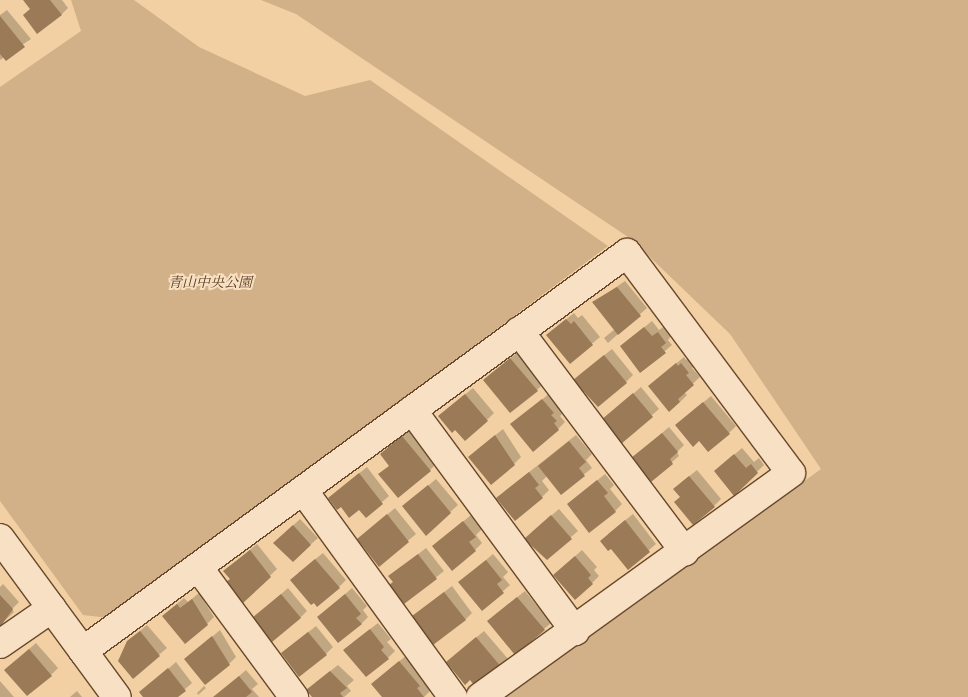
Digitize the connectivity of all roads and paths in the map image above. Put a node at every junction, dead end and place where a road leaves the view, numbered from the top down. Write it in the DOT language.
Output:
graph roads {
  1 [pos="519,332"];
  2 [pos="412,410"];
  3 [pos="303,490"];
  4 [pos="0,538"];
  5 [pos="686,552"];
  6 [pos="198,567"];
  7 [pos="52,608"];
  8 [pos="575,631"];
  9 [pos="0,644"];
  10 [pos="83,651"];
  11 [pos="117,697"];
  12 [pos="294,697"];
  13 [pos="453,697"];
  14 [pos="480,697"];
  1 -- 2 [label="street"];
  1 -- 5 [label="street"];
  1 -- 5 [label="street"];
  2 -- 3 [label="street"];
  2 -- 8 [label="street"];
  3 -- 6 [label="street"];
  3 -- 13 [label="street"];
  4 -- 7 [label="street"];
  5 -- 8 [label="street"];
  6 -- 10 [label="street"];
  6 -- 12 [label="street"];
  7 -- 9 [label="street"];
  7 -- 10 [label="street"];
  8 -- 14 [label="street"];
  10 -- 11 [label="street"];
}
